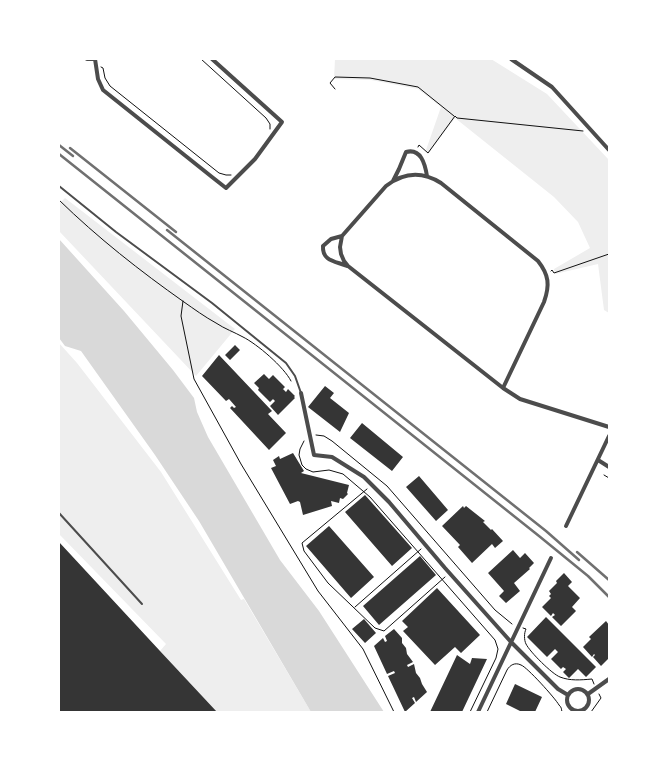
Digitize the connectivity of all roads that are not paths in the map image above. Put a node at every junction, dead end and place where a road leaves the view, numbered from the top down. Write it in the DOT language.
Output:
graph roads {
  1 [pos="87,59"];
  2 [pos="95,59"];
  3 [pos="212,59"];
  4 [pos="511,59"];
  5 [pos="609,150"];
  6 [pos="427,176"];
  7 [pos="393,181"];
  8 [pos="59,186"];
  9 [pos="342,236"];
  10 [pos="348,266"];
  11 [pos="503,388"];
  12 [pos="301,393"];
  13 [pos="609,427"];
  14 [pos="609,436"];
  15 [pos="598,460"];
  16 [pos="609,467"];
  17 [pos="59,512"];
  18 [pos="566,526"];
  19 [pos="551,558"];
  20 [pos="142,604"];
  21 [pos="511,642"];
  22 [pos="609,679"];
  23 [pos="588,694"];
  24 [pos="568,695"];
  25 [pos="478,712"];
  26 [pos="574,712"];
  1 -- 2 [label="street"];
  2 -- 3 [label="street"];
  4 -- 5 [label="street"];
  6 -- 7 [label="street"];
  6 -- 7 [label="street"];
  6 -- 11 [label="street"];
  7 -- 9 [label="street"];
  8 -- 12 [label="lane"];
  9 -- 10 [label="street"];
  9 -- 10 [label="street"];
  10 -- 11 [label="street"];
  11 -- 13 [label="street"];
  12 -- 21 [label="street"];
  14 -- 15 [label="street"];
  15 -- 16 [label="street"];
  15 -- 18 [label="street"];
  17 -- 20 [label="lane"];
  19 -- 21 [label="street"];
  21 -- 24 [label="street"];
  21 -- 25 [label="street"];
  22 -- 23 [label="street"];
  23 -- 24 [label="street"];
  23 -- 26 [label="street"];
  24 -- 26 [label="street"];
}
